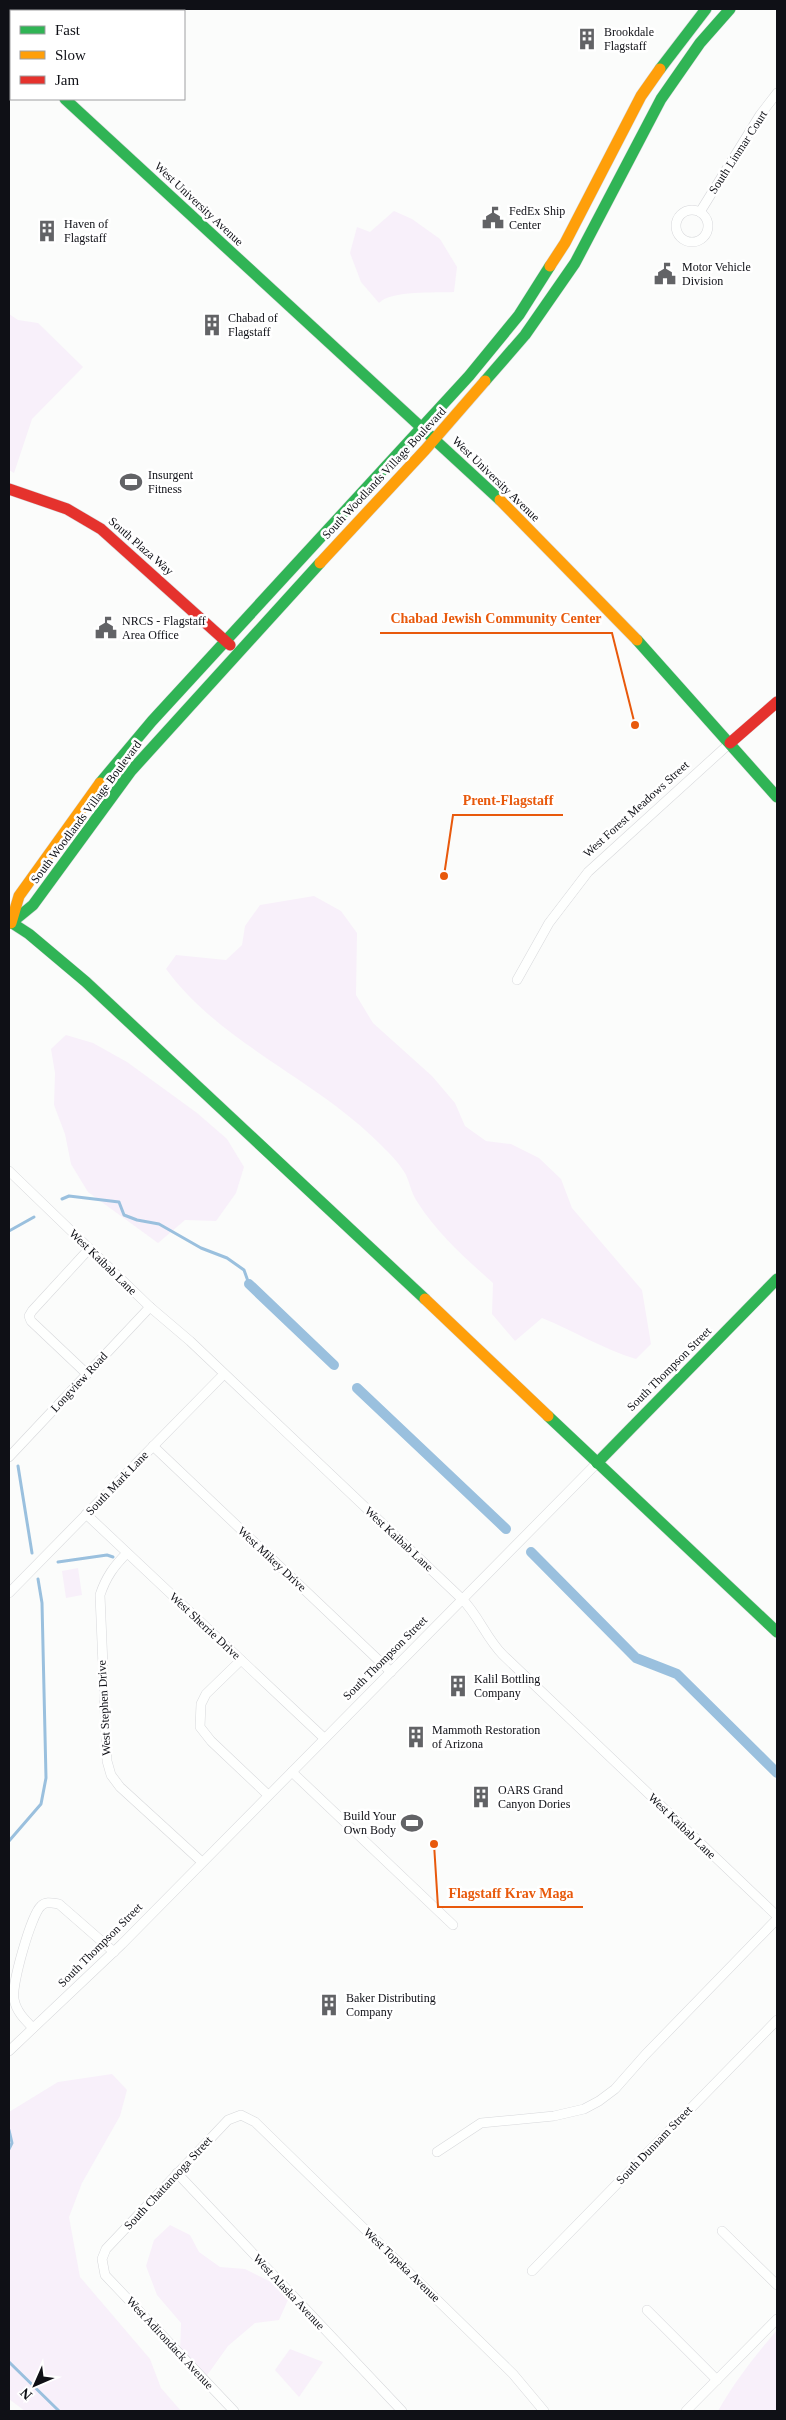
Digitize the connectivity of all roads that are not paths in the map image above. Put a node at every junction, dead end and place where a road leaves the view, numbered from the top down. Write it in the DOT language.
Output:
graph roads {
  1 [pos="706,9"];
  2 [pos="730,9"];
  3 [pos="777,93"];
  4 [pos="66,100"];
  5 [pos="700,212"];
  6 [pos="421,427"];
  7 [pos="435,439"];
  8 [pos="9,489"];
  9 [pos="225,640"];
  10 [pos="237,652"];
  11 [pos="777,702"];
  12 [pos="730,743"];
  13 [pos="777,798"];
  14 [pos="10,924"];
  15 [pos="517,980"];
  16 [pos="9,1171"];
  17 [pos="89,1249"];
  18 [pos="777,1279"];
  19 [pos="150,1307"];
  20 [pos="87,1374"];
  21 [pos="224,1374"];
  22 [pos="153,1446"];
  23 [pos="9,1457"];
  24 [pos="597,1463"];
  25 [pos="86,1514"];
  26 [pos="127,1553"];
  27 [pos="9,1592"];
  28 [pos="462,1599"];
  29 [pos="777,1632"];
  30 [pos="241,1660"];
  31 [pos="391,1672"];
  32 [pos="324,1738"];
  33 [pos="292,1772"];
  34 [pos="268,1795"];
  35 [pos="202,1862"];
  36 [pos="777,1918"];
  37 [pos="453,1925"];
  38 [pos="114,1952"];
  39 [pos="777,2020"];
  40 [pos="33,2028"];
  41 [pos="9,2051"];
  42 [pos="255,2122"];
  43 [pos="437,2152"];
  44 [pos="176,2173"];
  45 [pos="722,2231"];
  46 [pos="532,2271"];
  47 [pos="105,2274"];
  48 [pos="777,2285"];
  49 [pos="647,2310"];
  50 [pos="777,2319"];
  51 [pos="717,2380"];
  52 [pos="234,2411"];
  53 [pos="402,2411"];
  54 [pos="544,2411"];
  55 [pos="686,2411"];
  1 -- 6 [label="street, South Woodlands Village Boulevard"];
  2 -- 7 [label="street, South Woodlands Village Boulevard"];
  3 -- 5 [label="street, South Linmar Court"];
  4 -- 6 [label="street, West University Avenue"];
  6 -- 7 [label="street, West University Avenue"];
  6 -- 9 [label="street, South Woodlands Village Boulevard"];
  7 -- 10 [label="street, South Woodlands Village Boulevard"];
  7 -- 12 [label="street, West University Avenue"];
  8 -- 9 [label="street, South Plaza Way"];
  9 -- 10 [label="street, South Plaza Way"];
  9 -- 14 [label="street, South Woodlands Village Boulevard"];
  10 -- 14 [label="street, South Woodlands Village Boulevard"];
  11 -- 12 [label="street, West Forest Meadows Street"];
  12 -- 13 [label="street, West University Avenue"];
  12 -- 15 [label="street, West Forest Meadows Street"];
  14 -- 24 [label="street"];
  16 -- 17 [label="street, West Kaibab Lane"];
  17 -- 19 [label="street, West Kaibab Lane"];
  17 -- 20 [label="street"];
  18 -- 24 [label="street, South Thompson Street"];
  19 -- 20 [label="street, Longview Road"];
  19 -- 21 [label="street, West Kaibab Lane"];
  20 -- 23 [label="street, Longview Road"];
  21 -- 22 [label="street, South Mark Lane"];
  21 -- 28 [label="street, West Kaibab Lane"];
  22 -- 25 [label="street, South Mark Lane"];
  22 -- 31 [label="street, West Mikey Drive"];
  24 -- 28 [label="street, South Thompson Street"];
  24 -- 29 [label="street"];
  25 -- 26 [label="street, West Sherrie Drive"];
  25 -- 27 [label="street, South Mark Lane"];
  26 -- 30 [label="street, West Sherrie Drive"];
  26 -- 35 [label="street, West Stephen Drive"];
  28 -- 31 [label="street, South Thompson Street"];
  28 -- 36 [label="street, West Kaibab Lane"];
  30 -- 32 [label="street, West Sherrie Drive"];
  30 -- 34 [label="street"];
  31 -- 32 [label="street, South Thompson Street"];
  32 -- 33 [label="street, South Thompson Street"];
  33 -- 34 [label="street, South Thompson Street"];
  33 -- 37 [label="street"];
  34 -- 35 [label="street, South Thompson Street"];
  35 -- 38 [label="street, South Thompson Street"];
  36 -- 43 [label="street, West Kaibab Lane"];
  38 -- 40 [label="street, South Thompson Street"];
  38 -- 40 [label="street"];
  39 -- 46 [label="street, South Dunnam Street"];
  40 -- 41 [label="street, South Thompson Street"];
  42 -- 44 [label="street, South Chattanooga Street"];
  42 -- 54 [label="street, West Topeka Avenue"];
  44 -- 47 [label="street, South Chattanooga Street"];
  44 -- 53 [label="street, West Alaska Avenue"];
  45 -- 48 [label="street"];
  47 -- 52 [label="street, West Adirondack Avenue"];
  49 -- 51 [label="street"];
  50 -- 51 [label="street"];
  51 -- 55 [label="street"];
}
